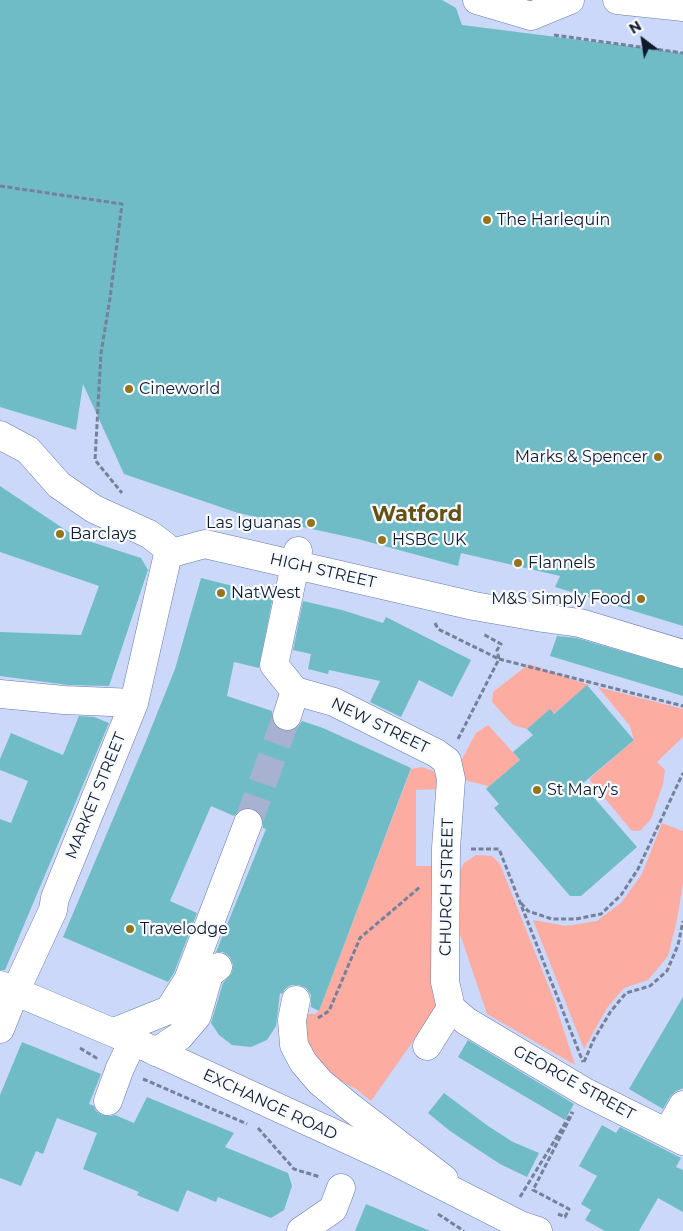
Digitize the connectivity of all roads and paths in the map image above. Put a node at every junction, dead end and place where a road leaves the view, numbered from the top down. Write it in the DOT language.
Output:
graph roads {
  1 [pos="477,0"];
  2 [pos="570,0"];
  3 [pos="617,0"];
  4 [pos="683,7"];
  5 [pos="545,33"];
  6 [pos="683,52"];
  7 [pos="0,186"];
  8 [pos="0,435"];
  9 [pos="125,497"];
  10 [pos="168,554"];
  11 [pos="296,558"];
  12 [pos="417,593"];
  13 [pos="488,637"];
  14 [pos="505,637"];
  15 [pos="501,644"];
  16 [pos="683,654"];
  17 [pos="499,660"];
  18 [pos="295,691"];
  19 [pos="0,694"];
  20 [pos="134,703"];
  21 [pos="683,706"];
  22 [pos="286,716"];
  23 [pos="442,757"];
  24 [pos="683,773"];
  25 [pos="248,823"];
  26 [pos="499,849"];
  27 [pos="424,884"];
  28 [pos="518,900"];
  29 [pos="683,921"];
  30 [pos="218,967"];
  31 [pos="7,988"];
  32 [pos="295,1006"];
  33 [pos="458,1014"];
  34 [pos="0,1029"];
  35 [pos="134,1042"];
  36 [pos="75,1045"];
  37 [pos="427,1046"];
  38 [pos="120,1068"];
  39 [pos="580,1086"];
  40 [pos="108,1100"];
  41 [pos="683,1105"];
  42 [pos="258,1128"];
  43 [pos="267,1132"];
  44 [pos="675,1137"];
  45 [pos="343,1188"];
  46 [pos="519,1196"];
  47 [pos="476,1202"];
  48 [pos="565,1217"];
  49 [pos="525,1229"];
  50 [pos="301,1231"];
  1 -- 2 [label="street"];
  3 -- 4 [label="street"];
  5 -- 6 [label="path"];
  7 -- 9 [label="path"];
  8 -- 10 [label="street"];
  10 -- 11 [label="street, HIGH STREET"];
  10 -- 20 [label="street, MARKET STREET"];
  11 -- 12 [label="street, HIGH STREET"];
  11 -- 18 [label="street"];
  12 -- 16 [label="street, HIGH STREET"];
  12 -- 17 [label="path"];
  13 -- 15 [label="path"];
  14 -- 15 [label="path"];
  15 -- 17 [label="path"];
  17 -- 21 [label="path"];
  17 -- 23 [label="path"];
  18 -- 22 [label="street"];
  18 -- 23 [label="street, NEW STREET"];
  19 -- 20 [label="street"];
  20 -- 31 [label="street, MARKET STREET"];
  23 -- 33 [label="street, CHURCH STREET"];
  24 -- 28 [label="path"];
  25 -- 35 [label="street"];
  26 -- 28 [label="path"];
  27 -- 32 [label="path"];
  28 -- 39 [label="path"];
  29 -- 39 [label="path"];
  30 -- 35 [label="street"];
  31 -- 34 [label="street, MARKET STREET"];
  31 -- 35 [label="street, EXCHANGE ROAD"];
  32 -- 47 [label="street"];
  33 -- 37 [label="street"];
  33 -- 39 [label="street, GEORGE STREET"];
  35 -- 38 [label="street"];
  35 -- 47 [label="street, EXCHANGE ROAD"];
  36 -- 38 [label="path"];
  38 -- 40 [label="street"];
  38 -- 42 [label="path"];
  39 -- 44 [label="street, GEORGE STREET"];
  39 -- 46 [label="path"];
  39 -- 48 [label="path"];
  41 -- 44 [label="street"];
  42 -- 43 [label="path"];
  42 -- 45 [label="path"];
  45 -- 50 [label="street"];
  47 -- 49 [label="street, EXCHANGE ROAD"];
}
